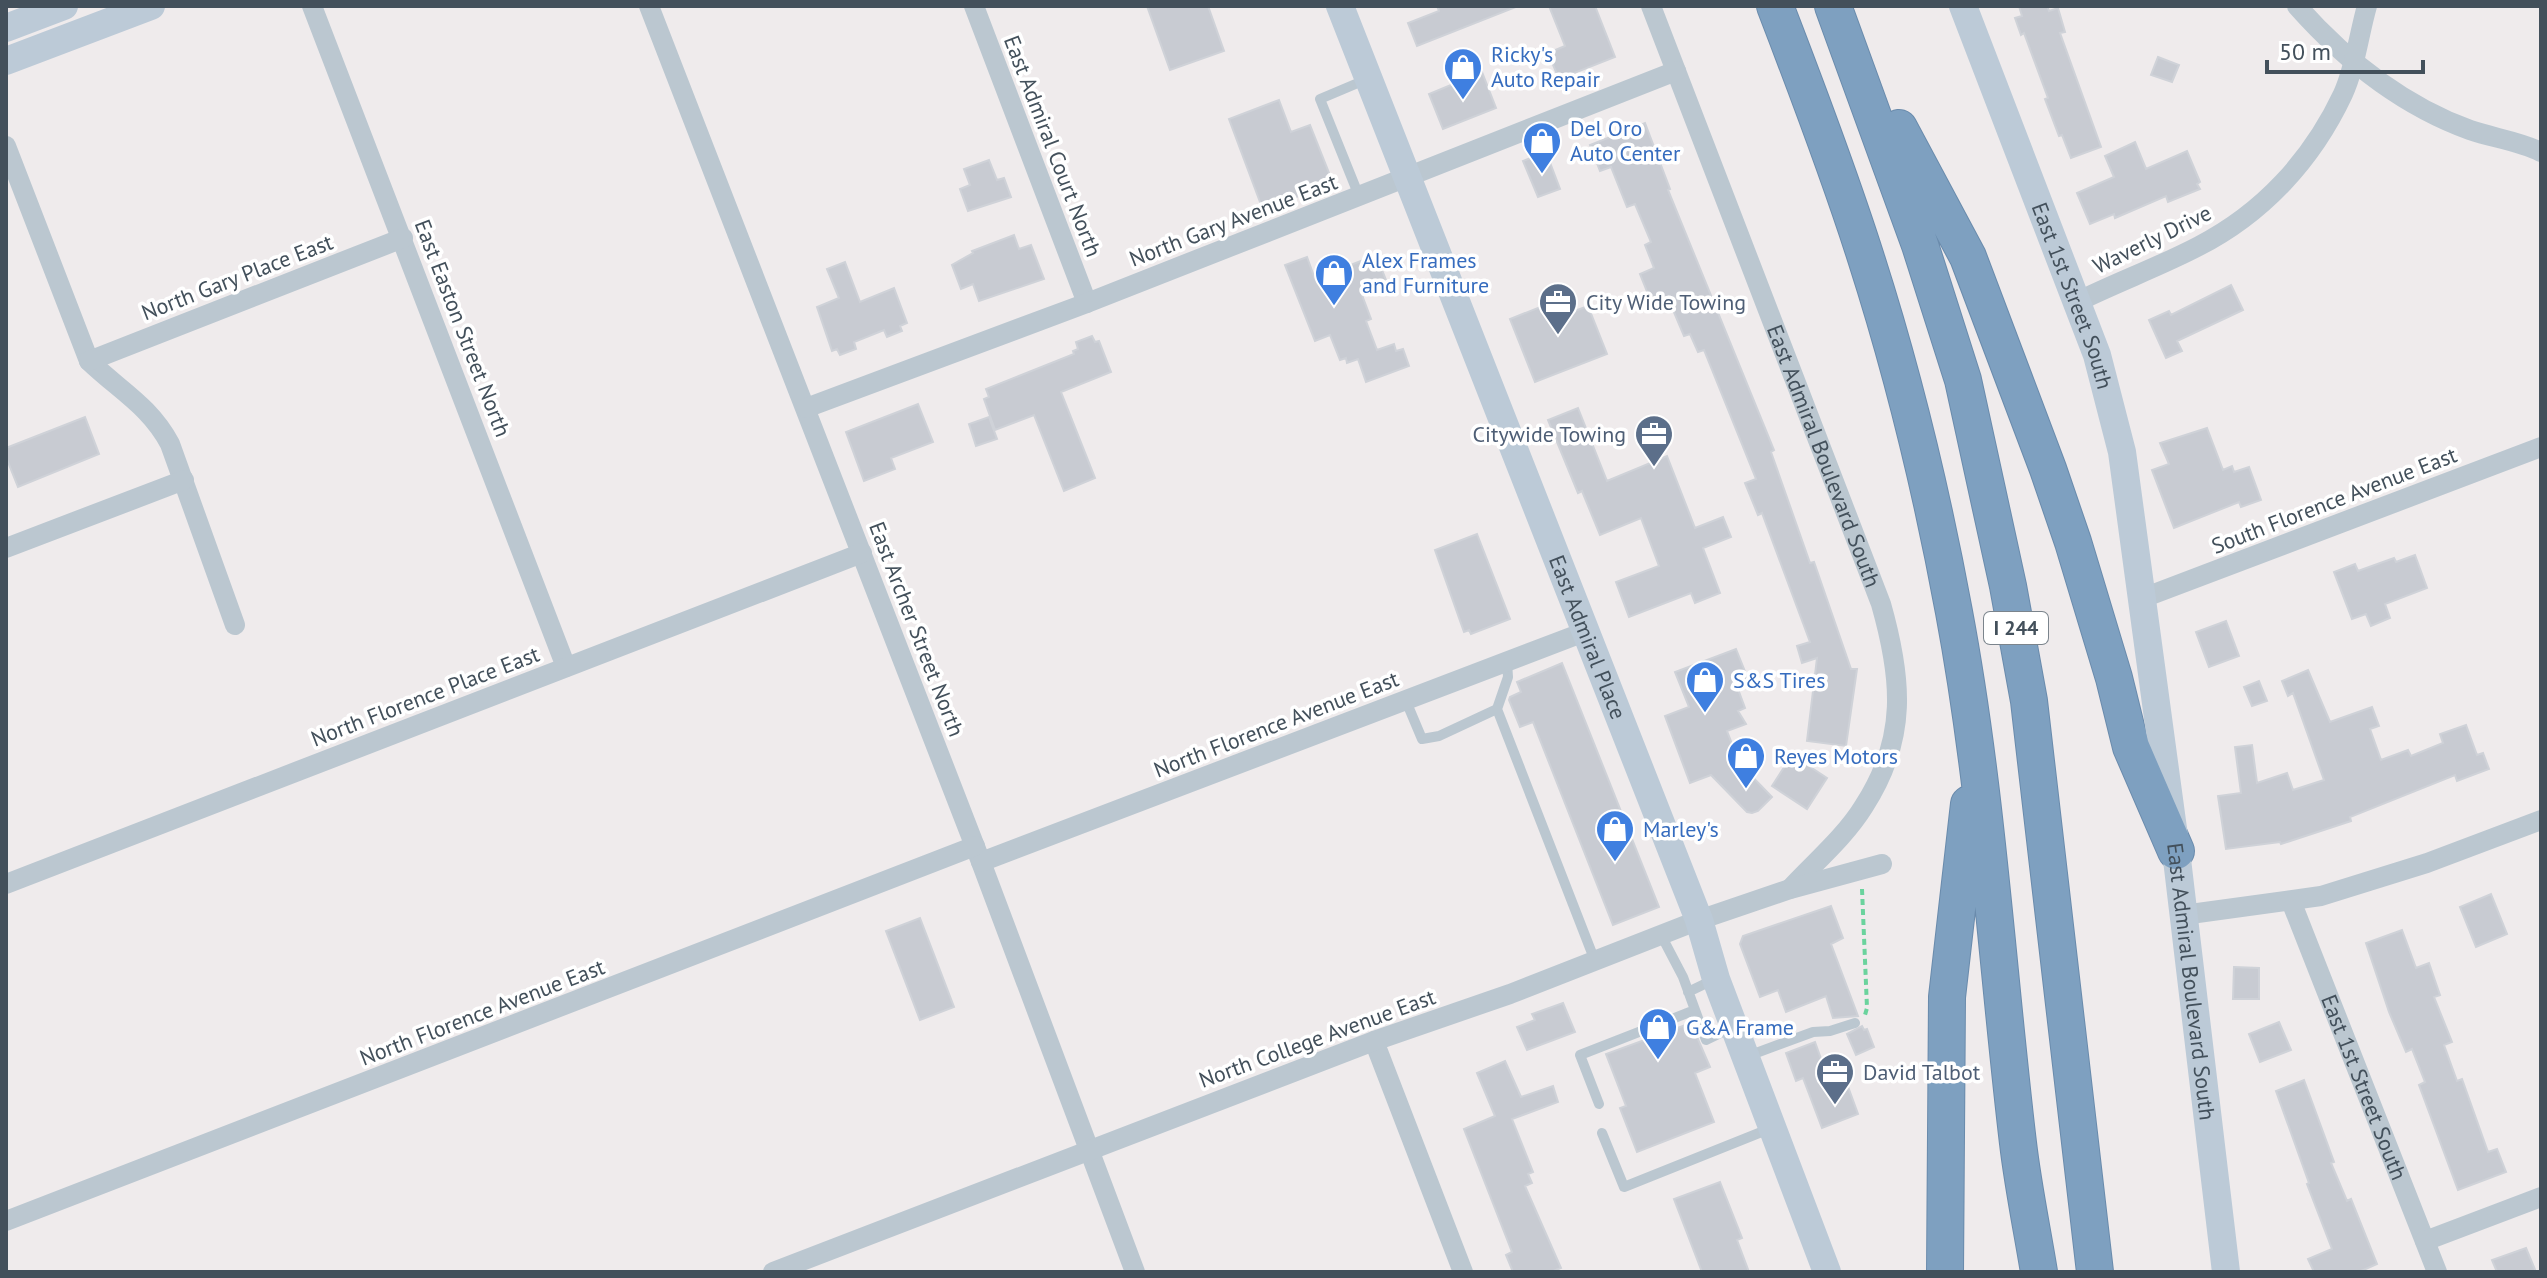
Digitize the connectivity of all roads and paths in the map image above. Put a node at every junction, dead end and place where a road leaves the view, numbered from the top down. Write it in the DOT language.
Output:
graph roads {
  1 [pos="64,6"];
  2 [pos="151,6"];
  3 [pos="312,6"];
  4 [pos="649,6"];
  5 [pos="974,6"];
  6 [pos="1340,6"];
  7 [pos="1651,6"];
  8 [pos="1775,6"];
  9 [pos="1834,6"];
  10 [pos="1963,6"];
  11 [pos="2297,6"];
  12 [pos="2367,6"];
  13 [pos="6,28"];
  14 [pos="6,61"];
  15 [pos="2352,61"];
  16 [pos="1676,71"];
  17 [pos="1369,79"];
  18 [pos="6,146"];
  19 [pos="2539,149"];
  20 [pos="1409,177"];
  21 [pos="1359,196"];
  22 [pos="403,238"];
  23 [pos="2077,302"];
  24 [pos="1087,303"];
  25 [pos="89,361"];
  26 [pos="806,408"];
  27 [pos="2541,447"];
  28 [pos="184,480"];
  29 [pos="6,548"];
  30 [pos="862,553"];
  31 [pos="2143,598"];
  32 [pos="235,625"];
  33 [pos="1587,631"];
  34 [pos="1507,662"];
  35 [pos="566,667"];
  36 [pos="1406,701"];
  37 [pos="1497,709"];
  38 [pos="1976,743"];
  39 [pos="2541,820"];
  40 [pos="2176,851"];
  41 [pos="978,854"];
  42 [pos="1882,864"];
  43 [pos="1859,870"];
  44 [pos="6,884"];
  45 [pos="1790,889"];
  46 [pos="2291,901"];
  47 [pos="2183,915"];
  48 [pos="1699,920"];
  49 [pos="1661,935"];
  50 [pos="1595,961"];
  51 [pos="1716,979"];
  52 [pos="1688,992"];
  53 [pos="1695,1010"];
  54 [pos="1855,1023"];
  55 [pos="1734,1026"];
  56 [pos="1374,1041"];
  57 [pos="1746,1057"];
  58 [pos="1599,1104"];
  59 [pos="1773,1127"];
  60 [pos="1602,1133"];
  61 [pos="1088,1150"];
  62 [pos="2541,1197"];
  63 [pos="6,1221"];
  64 [pos="2425,1241"];
  65 [pos="773,1272"];
  66 [pos="1135,1272"];
  67 [pos="1463,1272"];
  68 [pos="1827,1272"];
  69 [pos="1945,1272"];
  70 [pos="2039,1272"];
  71 [pos="2095,1272"];
  72 [pos="2226,1272"];
  73 [pos="2437,1272"];
  1 -- 13 [label="main road"];
  2 -- 14 [label="main road"];
  3 -- 22 [label="street, East Easton Street North"];
  4 -- 26 [label="street, East Archer Street North"];
  5 -- 24 [label="street, East Admiral Court North"];
  6 -- 17 [label="main road, East Admiral Place"];
  7 -- 16 [label="street, East Admiral Boulevard South"];
  8 -- 38 [label="highway, I 244"];
  9 -- 40 [label="highway"];
  9 -- 71 [label="highway, I 244"];
  10 -- 23 [label="main road, East 1st Street South"];
  11 -- 15 [label="street"];
  12 -- 15 [label="street, Waverly Drive"];
  15 -- 19 [label="street"];
  15 -- 23 [label="street, Waverly Drive"];
  16 -- 20 [label="street, North Gary Avenue East"];
  16 -- 45 [label="street, East Admiral Boulevard South"];
  17 -- 20 [label="main road, East Admiral Place"];
  17 -- 21 [label="lane"];
  18 -- 25 [label="street"];
  20 -- 21 [label="street, North Gary Avenue East"];
  20 -- 33 [label="main road, East Admiral Place"];
  21 -- 24 [label="street, North Gary Avenue East"];
  22 -- 25 [label="street, North Gary Place East"];
  22 -- 35 [label="street, East Easton Street North"];
  23 -- 31 [label="main road, East 1st Street South"];
  24 -- 26 [label="street, North Gary Avenue East"];
  25 -- 28 [label="street"];
  26 -- 30 [label="street, East Archer Street North"];
  27 -- 31 [label="street, South Florence Avenue East"];
  28 -- 29 [label="street"];
  28 -- 32 [label="street"];
  30 -- 35 [label="street, North Florence Place East"];
  30 -- 41 [label="street, East Archer Street North"];
  31 -- 40 [label="main road, East Admiral Boulevard South"];
  33 -- 34 [label="street, North Florence Avenue East"];
  33 -- 48 [label="main road, East Admiral Place"];
  34 -- 36 [label="street, North Florence Avenue East"];
  34 -- 37 [label="lane"];
  35 -- 44 [label="street, North Florence Place East"];
  36 -- 37 [label="lane"];
  36 -- 41 [label="street, North Florence Avenue East"];
  37 -- 50 [label="lane"];
  38 -- 69 [label="highway"];
  38 -- 70 [label="highway, I 244"];
  39 -- 46 [label="street"];
  40 -- 47 [label="main road, East Admiral Boulevard South"];
  41 -- 61 [label="street, East Archer Street North"];
  41 -- 63 [label="street, North Florence Avenue East"];
  42 -- 43 [label="street, North College Avenue East"];
  43 -- 45 [label="street, North College Avenue East"];
  43 -- 54 [label="path"];
  45 -- 48 [label="street, North College Avenue East"];
  46 -- 47 [label="street"];
  46 -- 64 [label="street, East 1st Street South"];
  47 -- 72 [label="main road, East Admiral Boulevard South"];
  48 -- 49 [label="street, North College Avenue East"];
  48 -- 51 [label="main road, East Admiral Place"];
  49 -- 50 [label="street, North College Avenue East"];
  49 -- 52 [label="lane"];
  50 -- 56 [label="street, North College Avenue East"];
  51 -- 52 [label="lane"];
  51 -- 55 [label="main road, East Admiral Place"];
  52 -- 53 [label="lane"];
  53 -- 55 [label="lane"];
  53 -- 58 [label="lane"];
  54 -- 57 [label="lane"];
  55 -- 57 [label="main road, East Admiral Place"];
  56 -- 61 [label="street, North College Avenue East"];
  56 -- 67 [label="street"];
  57 -- 59 [label="main road, East Admiral Place"];
  59 -- 60 [label="lane"];
  59 -- 68 [label="main road, East Admiral Place"];
  61 -- 65 [label="street, North College Avenue East"];
  61 -- 66 [label="street, East Archer Street North"];
  62 -- 64 [label="street"];
  64 -- 73 [label="street, East 1st Street South"];
}
